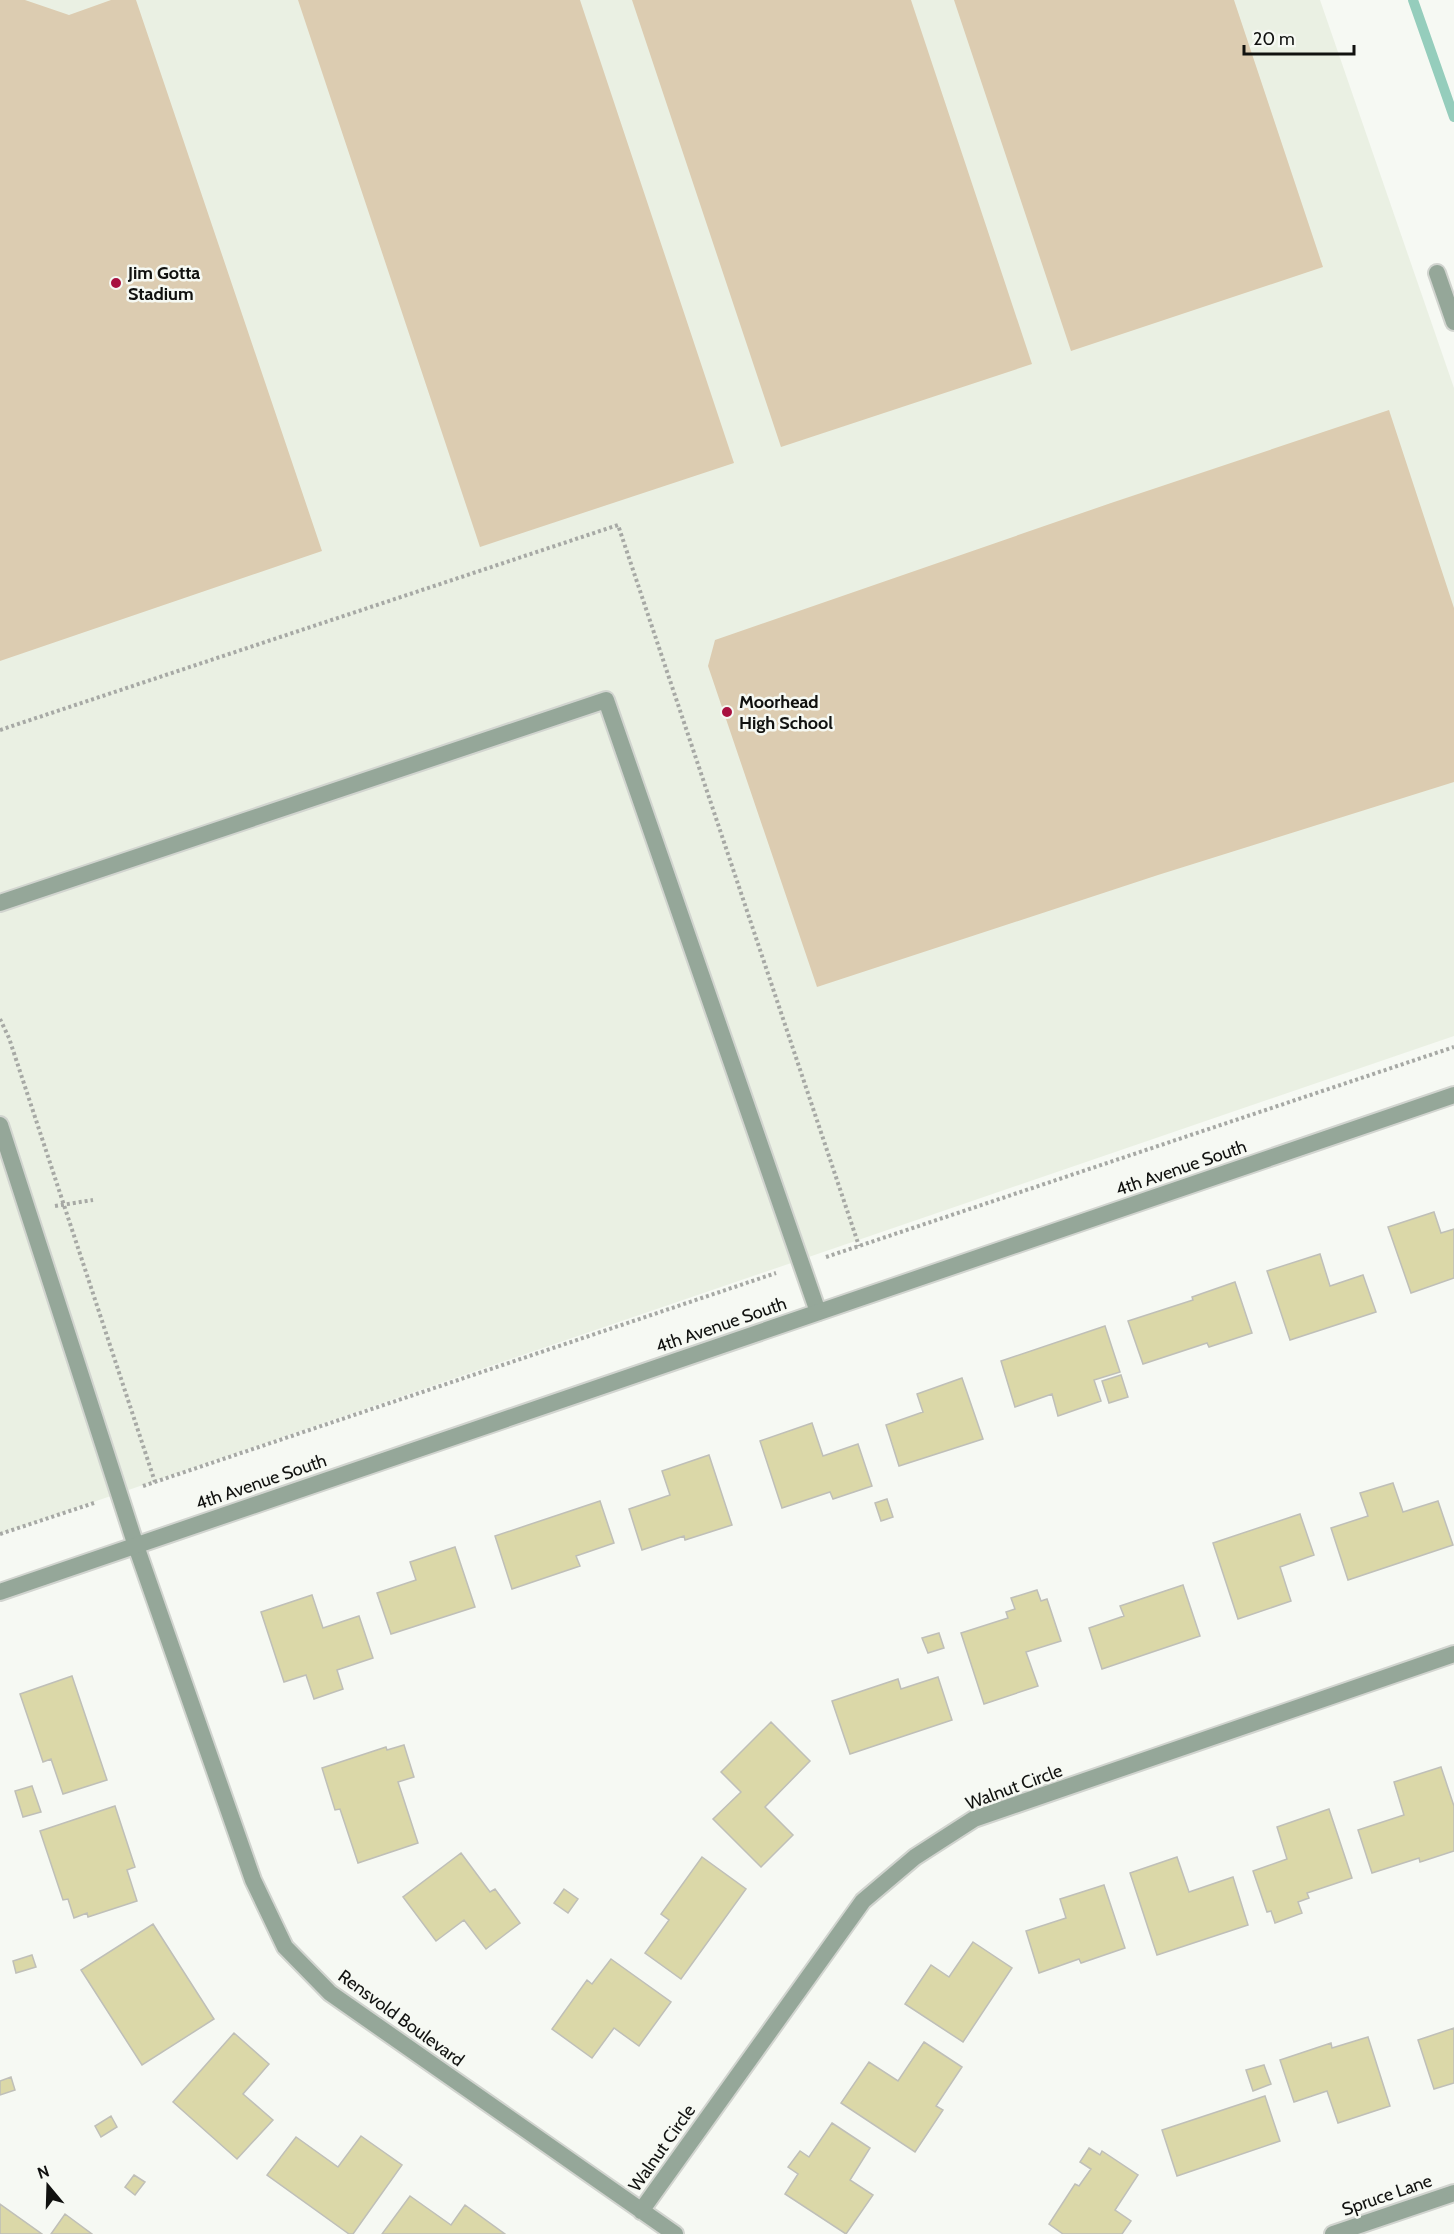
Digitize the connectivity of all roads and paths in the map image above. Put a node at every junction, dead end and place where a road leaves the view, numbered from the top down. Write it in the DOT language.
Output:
graph roads {
  1 [pos="1437,273"];
  2 [pos="1454,322"];
  3 [pos="0,730"];
  4 [pos="0,903"];
  5 [pos="0,1020"];
  6 [pos="1454,1047"];
  7 [pos="1454,1095"];
  8 [pos="0,1125"];
  9 [pos="859,1246"];
  10 [pos="801,1265"];
  11 [pos="818,1312"];
  12 [pos="155,1482"];
  13 [pos="119,1494"];
  14 [pos="0,1534"];
  15 [pos="136,1546"];
  16 [pos="0,1592"];
  17 [pos="1454,1654"];
  18 [pos="1454,2193"];
  19 [pos="642,2211"];
  20 [pos="675,2234"];
  21 [pos="1333,2234"];
  1 -- 2 [label="street"];
  3 -- 9 [label="path"];
  4 -- 10 [label="street"];
  5 -- 12 [label="path"];
  6 -- 9 [label="path"];
  7 -- 11 [label="street, 4th Avenue South"];
  8 -- 13 [label="street, Rensvold Boulevard"];
  9 -- 10 [label="path"];
  10 -- 11 [label="street"];
  10 -- 12 [label="path"];
  11 -- 15 [label="street, 4th Avenue South"];
  12 -- 13 [label="path"];
  13 -- 14 [label="path"];
  13 -- 15 [label="street, Rensvold Boulevard"];
  15 -- 16 [label="street, 4th Avenue South"];
  15 -- 19 [label="street, Rensvold Boulevard"];
  17 -- 19 [label="street, Walnut Circle"];
  18 -- 21 [label="street, Spruce Lane"];
  19 -- 20 [label="street, Rensvold Boulevard"];
}
